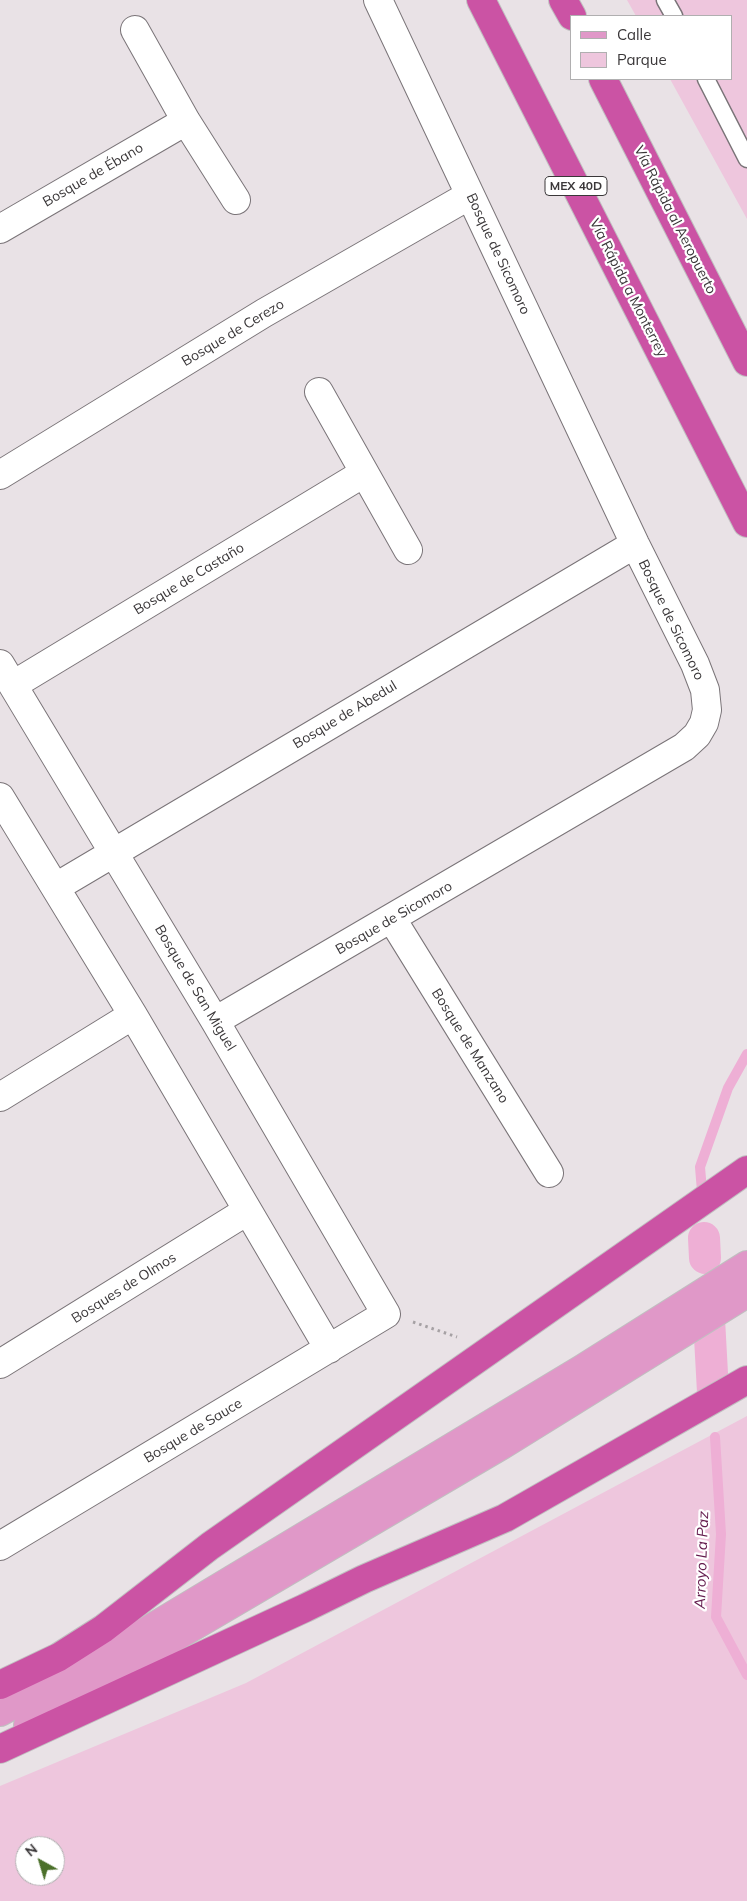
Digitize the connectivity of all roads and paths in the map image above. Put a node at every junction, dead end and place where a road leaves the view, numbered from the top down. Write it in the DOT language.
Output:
graph roads {
  1 [pos="378,0"];
  2 [pos="481,0"];
  3 [pos="563,0"];
  4 [pos="665,0"];
  5 [pos="571,15"];
  6 [pos="673,15"];
  7 [pos="135,30"];
  8 [pos="604,80"];
  9 [pos="707,80"];
  10 [pos="186,121"];
  11 [pos="747,159"];
  12 [pos="470,196"];
  13 [pos="236,200"];
  14 [pos="0,229"];
  15 [pos="747,362"];
  16 [pos="318,392"];
  17 [pos="364,474"];
  18 [pos="0,475"];
  19 [pos="747,523"];
  20 [pos="635,544"];
  21 [pos="408,550"];
  22 [pos="7,675"];
  23 [pos="0,797"];
  24 [pos="9,831"];
  25 [pos="113,852"];
  26 [pos="56,887"];
  27 [pos="392,919"];
  28 [pos="134,1016"];
  29 [pos="215,1021"];
  30 [pos="0,1097"];
  31 [pos="747,1170"];
  32 [pos="549,1173"];
  33 [pos="247,1211"];
  34 [pos="747,1265"];
  35 [pos="747,1294"];
  36 [pos="386,1314"];
  37 [pos="491,1348"];
  38 [pos="329,1349"];
  39 [pos="0,1364"];
  40 [pos="747,1380"];
  41 [pos="0,1546"];
  42 [pos="0,1685"];
  43 [pos="0,1712"];
  44 [pos="0,1743"];
  45 [pos="0,1749"];
  1 -- 12 [label="street, Bosque de Sicomoro"];
  2 -- 19 [label="highway, Vía Rápida a Monterrey / MEX 40D"];
  3 -- 5 [label="highway"];
  4 -- 6 [label="lane"];
  7 -- 10 [label="street"];
  8 -- 15 [label="highway, Vía Rápida al Aeropuerto"];
  9 -- 11 [label="lane"];
  10 -- 13 [label="street"];
  10 -- 14 [label="street, Bosque de Ébano"];
  12 -- 18 [label="street, Bosque de Cerezo"];
  12 -- 20 [label="street, Bosque de Sicomoro"];
  16 -- 17 [label="street"];
  17 -- 21 [label="street"];
  17 -- 22 [label="street, Bosque de Castaño"];
  20 -- 25 [label="street, Bosque de Abedul"];
  20 -- 27 [label="street, Bosque de Sicomoro"];
  22 -- 25 [label="street, Bosque de San Miguel"];
  23 -- 24 [label="street"];
  24 -- 26 [label="street"];
  25 -- 26 [label="street, Bosque de Abedul"];
  25 -- 29 [label="street, Bosque de San Miguel"];
  26 -- 28 [label="street"];
  27 -- 29 [label="street, Bosque de Sicomoro"];
  27 -- 32 [label="street, Bosque de Manzano"];
  28 -- 30 [label="street"];
  28 -- 33 [label="street"];
  29 -- 36 [label="street, Bosque de San Miguel"];
  31 -- 37 [label="highway"];
  33 -- 38 [label="street"];
  33 -- 39 [label="street, Bosques de Olmos"];
  34 -- 43 [label="main road"];
  35 -- 44 [label="main road"];
  36 -- 37 [label="path"];
  36 -- 38 [label="street, Bosque de Sauce"];
  37 -- 42 [label="highway"];
  38 -- 41 [label="street, Bosque de Sauce"];
  40 -- 45 [label="highway"];
}
